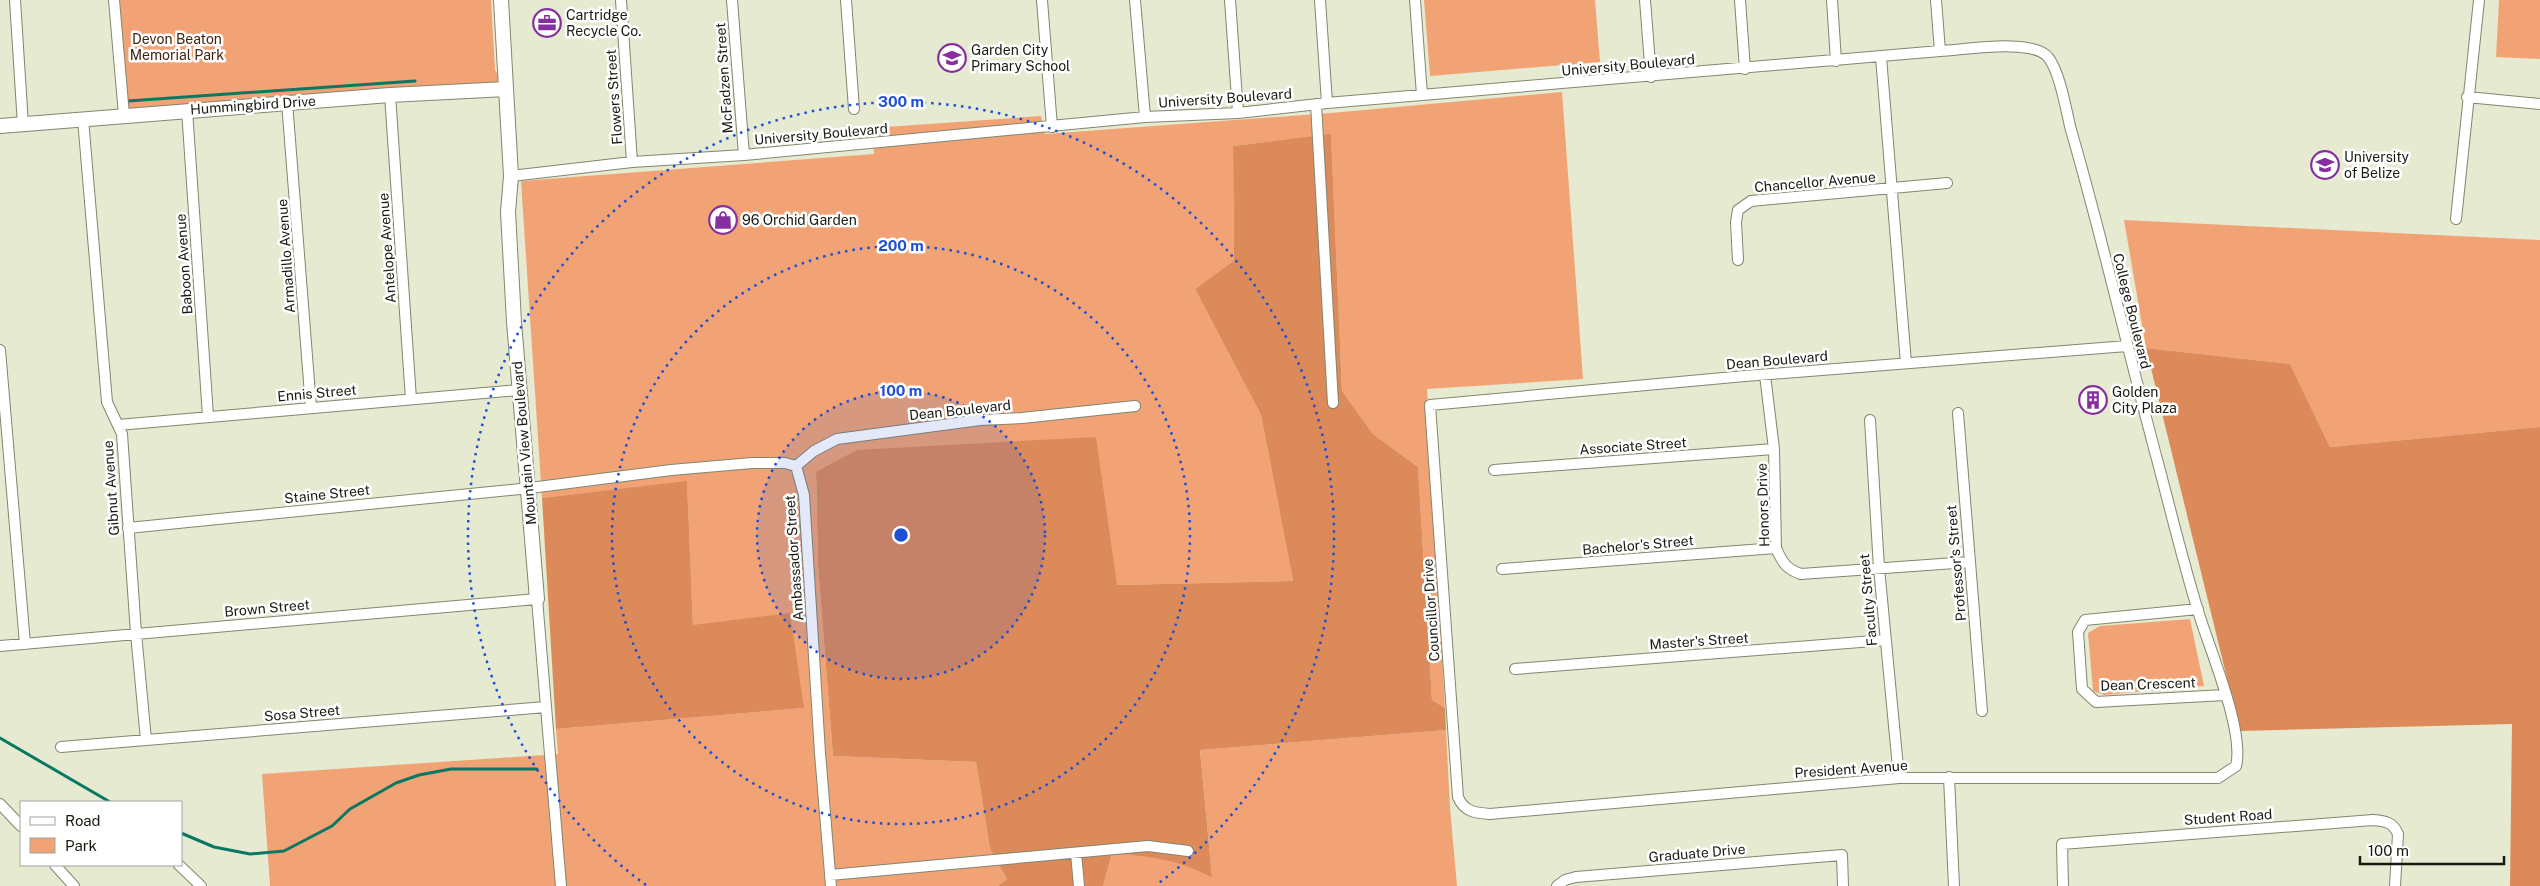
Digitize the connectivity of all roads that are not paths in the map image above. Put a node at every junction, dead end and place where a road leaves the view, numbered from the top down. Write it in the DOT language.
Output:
graph roads {
  1 [pos="14,0"];
  2 [pos="114,0"];
  3 [pos="501,0"];
  4 [pos="621,0"];
  5 [pos="732,0"];
  6 [pos="846,0"];
  7 [pos="1042,0"];
  8 [pos="1135,0"];
  9 [pos="1230,0"];
  10 [pos="1320,0"];
  11 [pos="1415,0"];
  12 [pos="1645,0"];
  13 [pos="1740,0"];
  14 [pos="1832,0"];
  15 [pos="1936,0"];
  16 [pos="2479,0"];
  17 [pos="1940,51"];
  18 [pos="1881,56"];
  19 [pos="1836,61"];
  20 [pos="1745,68"];
  21 [pos="1651,77"];
  22 [pos="506,89"];
  23 [pos="390,95"];
  24 [pos="1422,95"];
  25 [pos="2467,97"];
  26 [pos="287,102"];
  27 [pos="1321,104"];
  28 [pos="2540,104"];
  29 [pos="854,108"];
  30 [pos="187,110"];
  31 [pos="1238,113"];
  32 [pos="124,115"];
  33 [pos="1144,117"];
  34 [pos="83,119"];
  35 [pos="23,125"];
  36 [pos="0,126"];
  37 [pos="1052,127"];
  38 [pos="744,155"];
  39 [pos="632,162"];
  40 [pos="511,176"];
  41 [pos="1948,183"];
  42 [pos="1893,188"];
  43 [pos="2456,219"];
  44 [pos="1738,260"];
  45 [pos="2126,346"];
  46 [pos="0,350"];
  47 [pos="1906,363"];
  48 [pos="1765,375"];
  49 [pos="519,390"];
  50 [pos="411,399"];
  51 [pos="1333,403"];
  52 [pos="1430,405"];
  53 [pos="1135,406"];
  54 [pos="311,407"];
  55 [pos="1958,413"];
  56 [pos="208,416"];
  57 [pos="1870,420"];
  58 [pos="118,425"];
  59 [pos="3,437"];
  60 [pos="1774,449"];
  61 [pos="796,466"];
  62 [pos="1494,470"];
  63 [pos="530,488"];
  64 [pos="128,528"];
  65 [pos="1776,548"];
  66 [pos="1969,562"];
  67 [pos="1879,568"];
  68 [pos="1502,569"];
  69 [pos="537,598"];
  70 [pos="2198,609"];
  71 [pos="136,633"];
  72 [pos="1886,640"];
  73 [pos="25,644"];
  74 [pos="0,646"];
  75 [pos="1515,669"];
  76 [pos="2225,695"];
  77 [pos="546,707"];
  78 [pos="1982,711"];
  79 [pos="146,740"];
  80 [pos="60,747"];
  81 [pos="2236,766"];
  82 [pos="1899,778"];
  83 [pos="1949,778"];
  84 [pos="0,804"];
  85 [pos="1467,810"];
  86 [pos="20,825"];
  87 [pos="1188,851"];
  88 [pos="1076,853"];
  89 [pos="56,866"];
  90 [pos="180,866"];
  91 [pos="831,881"];
  92 [pos="74,886"];
  93 [pos="201,886"];
  94 [pos="561,886"];
  95 [pos="1079,886"];
  96 [pos="1557,886"];
  97 [pos="1843,886"];
  98 [pos="1954,886"];
  99 [pos="2063,886"];
  100 [pos="2395,886"];
  1 -- 35 [label="street"];
  2 -- 32 [label="street"];
  3 -- 22 [label="street, Mountain View Boulevard"];
  4 -- 39 [label="street, Flowers Street"];
  5 -- 38 [label="street, McFadzen Street"];
  6 -- 29 [label="street"];
  7 -- 37 [label="street"];
  8 -- 33 [label="street"];
  9 -- 31 [label="street"];
  10 -- 27 [label="street"];
  11 -- 24 [label="street"];
  12 -- 21 [label="street"];
  13 -- 20 [label="street"];
  14 -- 19 [label="street"];
  15 -- 17 [label="street"];
  16 -- 25 [label="street"];
  17 -- 18 [label="street, University Boulevard"];
  17 -- 45 [label="street, College Boulevard"];
  18 -- 19 [label="street, University Boulevard"];
  18 -- 42 [label="street"];
  19 -- 20 [label="street, University Boulevard"];
  20 -- 21 [label="street, University Boulevard"];
  21 -- 24 [label="street, University Boulevard"];
  22 -- 23 [label="street, Hummingbird Drive"];
  22 -- 40 [label="street, Mountain View Boulevard"];
  23 -- 26 [label="street, Hummingbird Drive"];
  23 -- 50 [label="street, Antelope Avenue"];
  24 -- 27 [label="street, University Boulevard"];
  25 -- 28 [label="street"];
  25 -- 43 [label="street"];
  26 -- 30 [label="street, Hummingbird Drive"];
  26 -- 54 [label="street, Armadillo Avenue"];
  27 -- 31 [label="street, University Boulevard"];
  27 -- 51 [label="street"];
  30 -- 32 [label="street, Hummingbird Drive"];
  30 -- 56 [label="street, Baboon Avenue"];
  31 -- 33 [label="street, University Boulevard"];
  32 -- 34 [label="street, Hummingbird Drive"];
  33 -- 37 [label="street, University Boulevard"];
  34 -- 35 [label="street, Hummingbird Drive"];
  34 -- 58 [label="street, Gibnut Avenue"];
  35 -- 36 [label="street, Hummingbird Drive"];
  37 -- 38 [label="street, University Boulevard"];
  38 -- 39 [label="street, University Boulevard"];
  39 -- 40 [label="street, University Boulevard"];
  40 -- 49 [label="street, Mountain View Boulevard"];
  41 -- 42 [label="street, Chancellor Avenue"];
  42 -- 44 [label="street, Chancellor Avenue"];
  42 -- 47 [label="street"];
  45 -- 47 [label="street, Dean Boulevard"];
  45 -- 70 [label="street, College Boulevard"];
  46 -- 59 [label="street"];
  47 -- 48 [label="street, Dean Boulevard"];
  48 -- 52 [label="street, Dean Boulevard"];
  48 -- 60 [label="street, Honors Drive"];
  49 -- 50 [label="street, Ennis Street"];
  49 -- 63 [label="street, Mountain View Boulevard"];
  50 -- 54 [label="street, Ennis Street"];
  52 -- 85 [label="street, Councillor Drive"];
  53 -- 61 [label="street, Dean Boulevard"];
  54 -- 56 [label="street, Ennis Street"];
  55 -- 66 [label="street, Professor's Street"];
  56 -- 58 [label="street, Ennis Street"];
  57 -- 67 [label="street, Faculty Street"];
  58 -- 64 [label="street, Gibnut Avenue"];
  59 -- 73 [label="street"];
  60 -- 62 [label="street, Associate Street"];
  60 -- 65 [label="street, Honors Drive"];
  61 -- 63 [label="street"];
  61 -- 91 [label="street, Ambassador Street"];
  63 -- 64 [label="street, Staine Street"];
  63 -- 69 [label="street, Mountain View Boulevard"];
  64 -- 71 [label="street, Gibnut Avenue"];
  65 -- 67 [label="street, Honors Drive"];
  65 -- 68 [label="street, Bachelor's Street"];
  66 -- 67 [label="street, Honors Drive"];
  66 -- 78 [label="street, Professor's Street"];
  67 -- 72 [label="street, Faculty Street"];
  69 -- 71 [label="street, Brown Street"];
  69 -- 77 [label="street, Mountain View Boulevard"];
  70 -- 76 [label="street, College Boulevard"];
  70 -- 76 [label="street, Dean Crescent"];
  71 -- 73 [label="street, Brown Street"];
  71 -- 79 [label="street, Gibnut Avenue"];
  72 -- 75 [label="street, Master's Street"];
  72 -- 82 [label="street, Faculty Street"];
  73 -- 74 [label="street, Brown Street"];
  76 -- 81 [label="street, College Boulevard"];
  77 -- 79 [label="street, Sosa Street"];
  77 -- 94 [label="street, Mountain View Boulevard"];
  79 -- 80 [label="street, Sosa Street"];
  81 -- 83 [label="street, President Avenue"];
  82 -- 83 [label="street, President Avenue"];
  82 -- 85 [label="street, President Avenue"];
  83 -- 98 [label="street"];
  84 -- 86 [label="street"];
  87 -- 88 [label="street"];
  88 -- 91 [label="street"];
  88 -- 95 [label="street"];
  89 -- 92 [label="street"];
  90 -- 93 [label="street"];
  96 -- 97 [label="street, Graduate Drive"];
  99 -- 100 [label="street, Student Road"];
}
